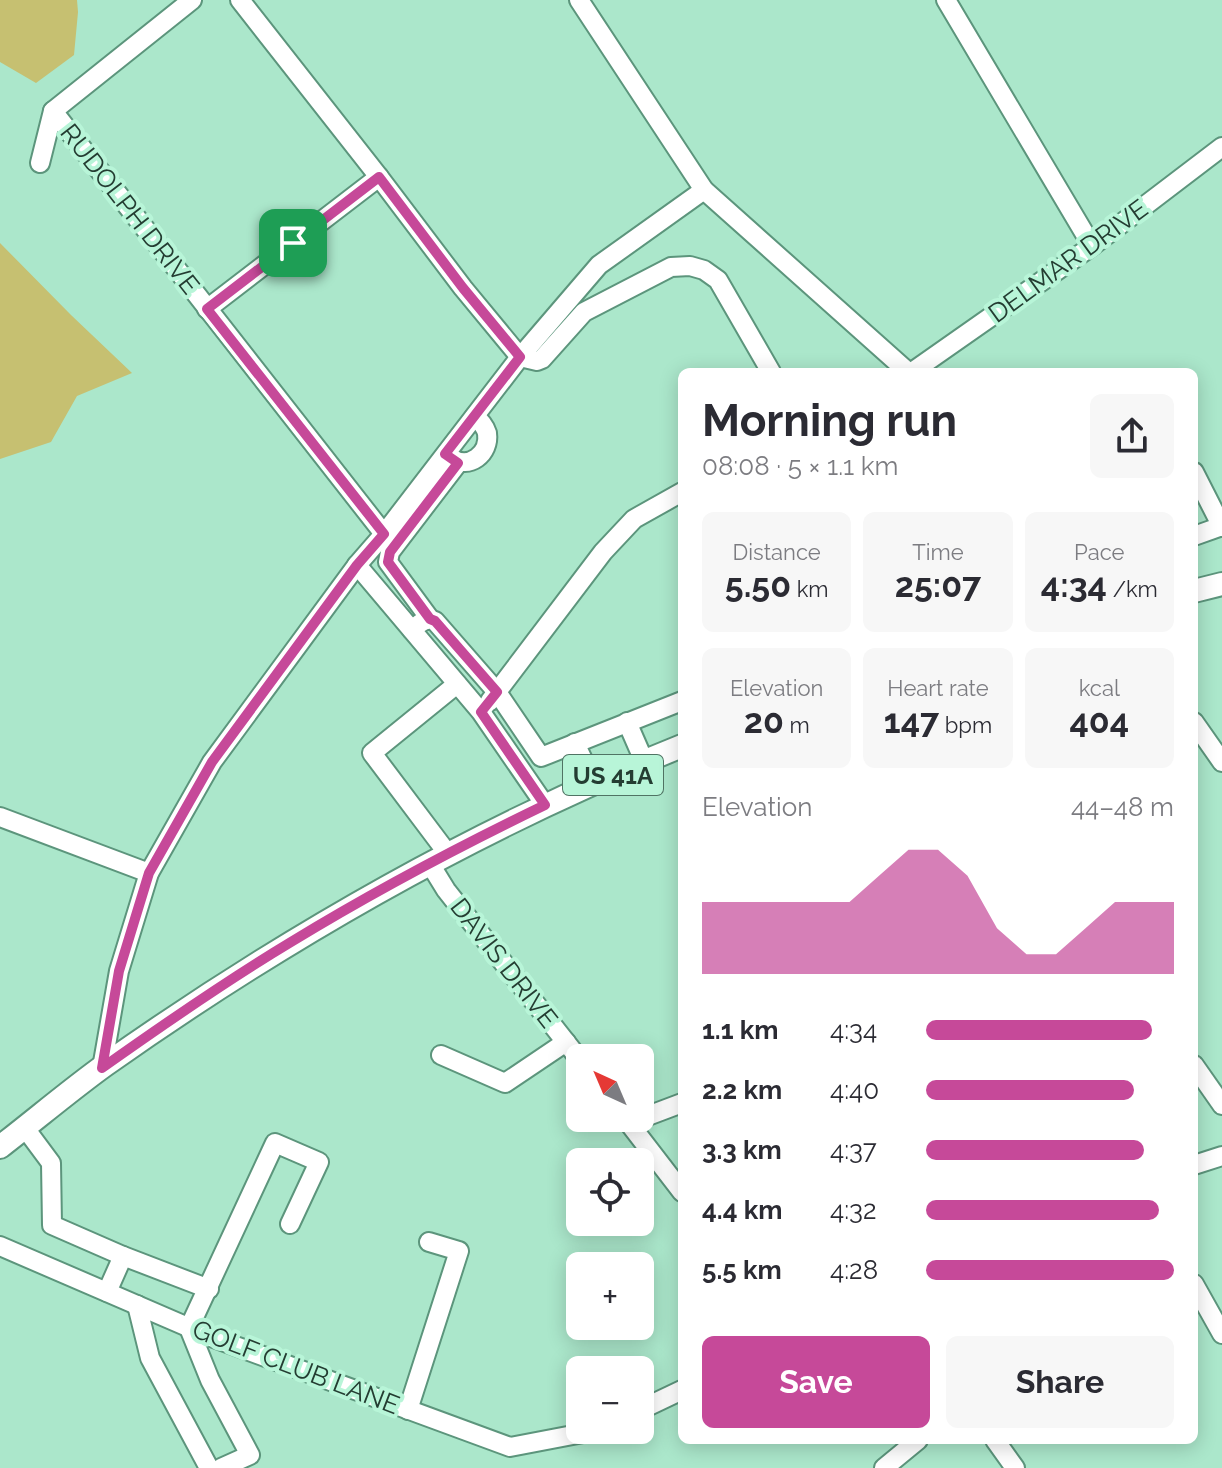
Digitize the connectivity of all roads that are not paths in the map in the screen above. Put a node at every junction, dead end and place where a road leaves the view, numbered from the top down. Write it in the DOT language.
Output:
graph roads {
  1 [pos="192,0"];
  2 [pos="240,0"];
  3 [pos="579,0"];
  4 [pos="946,0"];
  5 [pos="53,111"];
  6 [pos="1222,147"];
  7 [pos="40,163"];
  8 [pos="379,177"];
  9 [pos="704,190"];
  10 [pos="1092,246"];
  11 [pos="207,309"];
  12 [pos="520,357"];
  13 [pos="769,368"];
  14 [pos="905,368"];
  15 [pos="916,368"];
  16 [pos="475,416"];
  17 [pos="452,459"];
  18 [pos="1198,480"];
  19 [pos="678,494"];
  20 [pos="1222,526"];
  21 [pos="384,534"];
  22 [pos="1198,535"];
  23 [pos="357,565"];
  24 [pos="1222,584"];
  25 [pos="1198,590"];
  26 [pos="430,619"];
  27 [pos="412,630"];
  28 [pos="457,684"];
  29 [pos="497,692"];
  30 [pos="678,703"];
  31 [pos="481,712"];
  32 [pos="627,722"];
  33 [pos="1198,728"];
  34 [pos="575,743"];
  35 [pos="678,748"];
  36 [pos="644,761"];
  37 [pos="1222,762"];
  38 [pos="594,783"];
  39 [pos="545,805"];
  40 [pos="0,817"];
  41 [pos="439,859"];
  42 [pos="149,873"];
  43 [pos="566,1042"];
  44 [pos="441,1055"];
  45 [pos="102,1068"];
  46 [pos="1198,1071"];
  47 [pos="678,1104"];
  48 [pos="1222,1105"];
  49 [pos="654,1112"];
  50 [pos="25,1128"];
  51 [pos="636,1132"];
  52 [pos="0,1147"];
  53 [pos="1222,1156"];
  54 [pos="1198,1164"];
  55 [pos="678,1187"];
  56 [pos="290,1224"];
  57 [pos="429,1242"];
  58 [pos="0,1246"];
  59 [pos="123,1256"];
  60 [pos="209,1289"];
  61 [pos="1198,1291"];
  62 [pos="107,1292"];
  63 [pos="137,1305"];
  64 [pos="189,1328"];
  65 [pos="1222,1334"];
  66 [pos="678,1392"];
  67 [pos="654,1403"];
  68 [pos="408,1410"];
  69 [pos="566,1436"];
  70 [pos="913,1444"];
  71 [pos="998,1444"];
  72 [pos="209,1468"];
  73 [pos="221,1468"];
  74 [pos="884,1468"];
  75 [pos="1015,1468"];
  1 -- 5 [label="street"];
  2 -- 8 [label="street"];
  3 -- 9 [label="street"];
  4 -- 10 [label="street"];
  5 -- 7 [label="street"];
  5 -- 11 [label="street, RUDOLPH DRIVE"];
  6 -- 10 [label="street, DELMAR DRIVE"];
  8 -- 11 [label="street"];
  8 -- 12 [label="street"];
  9 -- 12 [label="street"];
  9 -- 14 [label="street"];
  10 -- 15 [label="street, DELMAR DRIVE"];
  11 -- 21 [label="street, RUDOLPH DRIVE"];
  12 -- 13 [label="street"];
  12 -- 16 [label="street"];
  16 -- 17 [label="street"];
  16 -- 17 [label="street"];
  17 -- 21 [label="street"];
  17 -- 26 [label="street"];
  18 -- 20 [label="street"];
  19 -- 29 [label="street"];
  20 -- 22 [label="street"];
  21 -- 23 [label="street"];
  23 -- 27 [label="street"];
  23 -- 42 [label="street"];
  24 -- 25 [label="main road"];
  26 -- 27 [label="street"];
  26 -- 29 [label="street"];
  27 -- 28 [label="street"];
  28 -- 31 [label="street"];
  28 -- 41 [label="street, DAVIS DRIVE"];
  29 -- 31 [label="street"];
  29 -- 34 [label="street"];
  30 -- 32 [label="street"];
  31 -- 39 [label="street"];
  32 -- 34 [label="street"];
  32 -- 36 [label="street"];
  33 -- 37 [label="street"];
  34 -- 38 [label="street"];
  35 -- 36 [label="main road, US 41A"];
  36 -- 38 [label="main road, US 41A"];
  38 -- 39 [label="main road, US 41A"];
  39 -- 41 [label="main road, US 41A"];
  40 -- 42 [label="street"];
  41 -- 43 [label="street, DAVIS DRIVE"];
  41 -- 45 [label="main road, US 41A"];
  42 -- 45 [label="street"];
  43 -- 44 [label="street"];
  45 -- 50 [label="main road, US 41A"];
  46 -- 48 [label="street"];
  47 -- 49 [label="street"];
  50 -- 52 [label="main road, US 41A"];
  50 -- 59 [label="street"];
  51 -- 55 [label="street"];
  53 -- 54 [label="street"];
  56 -- 60 [label="street"];
  57 -- 68 [label="street"];
  58 -- 62 [label="street, GOLF CLUB LANE"];
  59 -- 60 [label="street"];
  59 -- 62 [label="street"];
  60 -- 64 [label="street"];
  61 -- 65 [label="street"];
  62 -- 63 [label="street, GOLF CLUB LANE"];
  63 -- 64 [label="street, GOLF CLUB LANE"];
  63 -- 72 [label="street"];
  64 -- 68 [label="street, GOLF CLUB LANE"];
  64 -- 73 [label="street"];
  66 -- 67 [label="street"];
  68 -- 69 [label="street, GOLF CLUB LANE"];
  70 -- 74 [label="street"];
  71 -- 75 [label="street"];
}
